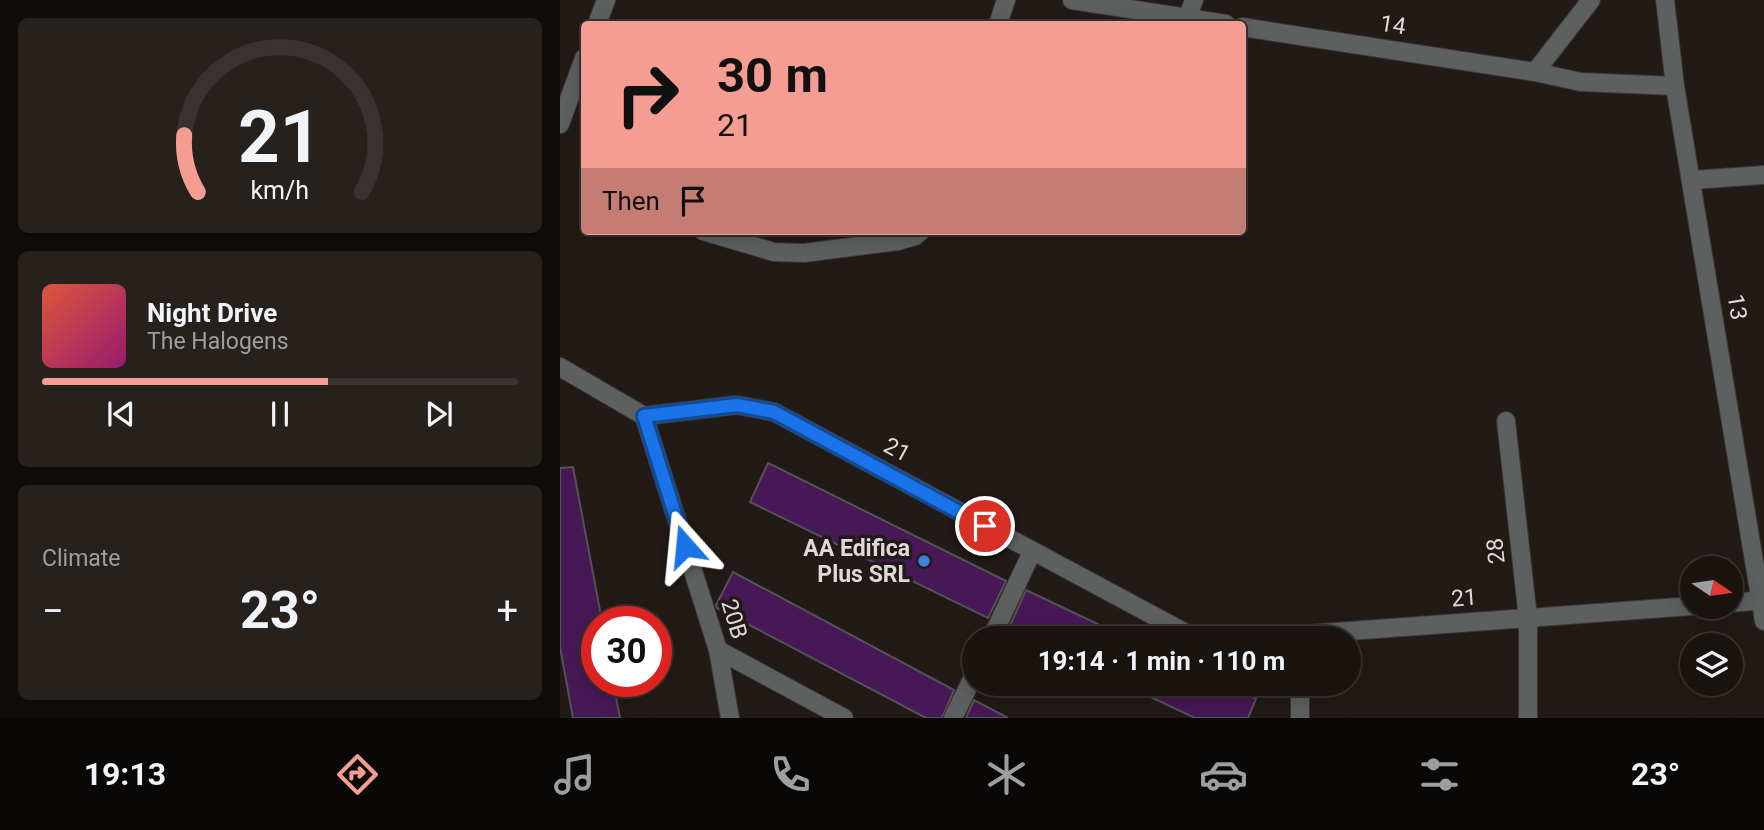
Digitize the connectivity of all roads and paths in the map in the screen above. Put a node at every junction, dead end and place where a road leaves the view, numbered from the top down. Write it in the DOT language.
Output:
graph roads {
  1 [pos="606,0"];
  2 [pos="1006,0"];
  3 [pos="1072,0"];
  4 [pos="1194,0"];
  5 [pos="1591,0"];
  6 [pos="1665,0"];
  7 [pos="1187,19"];
  8 [pos="598,21"];
  9 [pos="999,21"];
  10 [pos="1203,21"];
  11 [pos="1246,28"];
  12 [pos="581,66"];
  13 [pos="1535,72"];
  14 [pos="1675,86"];
  15 [pos="560,124"];
  16 [pos="1764,174"];
  17 [pos="1692,180"];
  18 [pos="717,235"];
  19 [pos="916,235"];
  20 [pos="560,367"];
  21 [pos="644,416"];
  22 [pos="1506,421"];
  23 [pos="1032,552"];
  24 [pos="1763,601"];
  25 [pos="1743,602"];
  26 [pos="1680,607"];
  27 [pos="1528,618"];
  28 [pos="1764,621"];
  29 [pos="997,626"];
  30 [pos="1172,626"];
  31 [pos="1361,632"];
  32 [pos="718,650"];
  33 [pos="964,696"];
  34 [pos="1300,696"];
  35 [pos="730,718"];
  36 [pos="844,718"];
  37 [pos="954,718"];
  38 [pos="1300,718"];
  39 [pos="1528,718"];
  1 -- 8 [label="street"];
  2 -- 9 [label="street"];
  3 -- 7 [label="street"];
  4 -- 7 [label="street"];
  5 -- 13 [label="street"];
  6 -- 14 [label="street, 13"];
  7 -- 10 [label="street"];
  11 -- 13 [label="street, 14"];
  12 -- 15 [label="street"];
  13 -- 14 [label="street, 14"];
  14 -- 17 [label="street, 13"];
  16 -- 17 [label="street"];
  17 -- 24 [label="street, 13"];
  18 -- 19 [label="street"];
  20 -- 21 [label="street"];
  21 -- 23 [label="street, 21"];
  21 -- 32 [label="street, 20B"];
  22 -- 27 [label="street, 28"];
  23 -- 29 [label="street"];
  23 -- 30 [label="street, 21"];
  24 -- 25 [label="street"];
  24 -- 28 [label="street, 13"];
  26 -- 27 [label="street, 21"];
  27 -- 31 [label="street, 21"];
  27 -- 39 [label="street, 28"];
  32 -- 35 [label="street, 20B"];
  32 -- 36 [label="street"];
  33 -- 37 [label="street"];
  34 -- 38 [label="street"];
}
